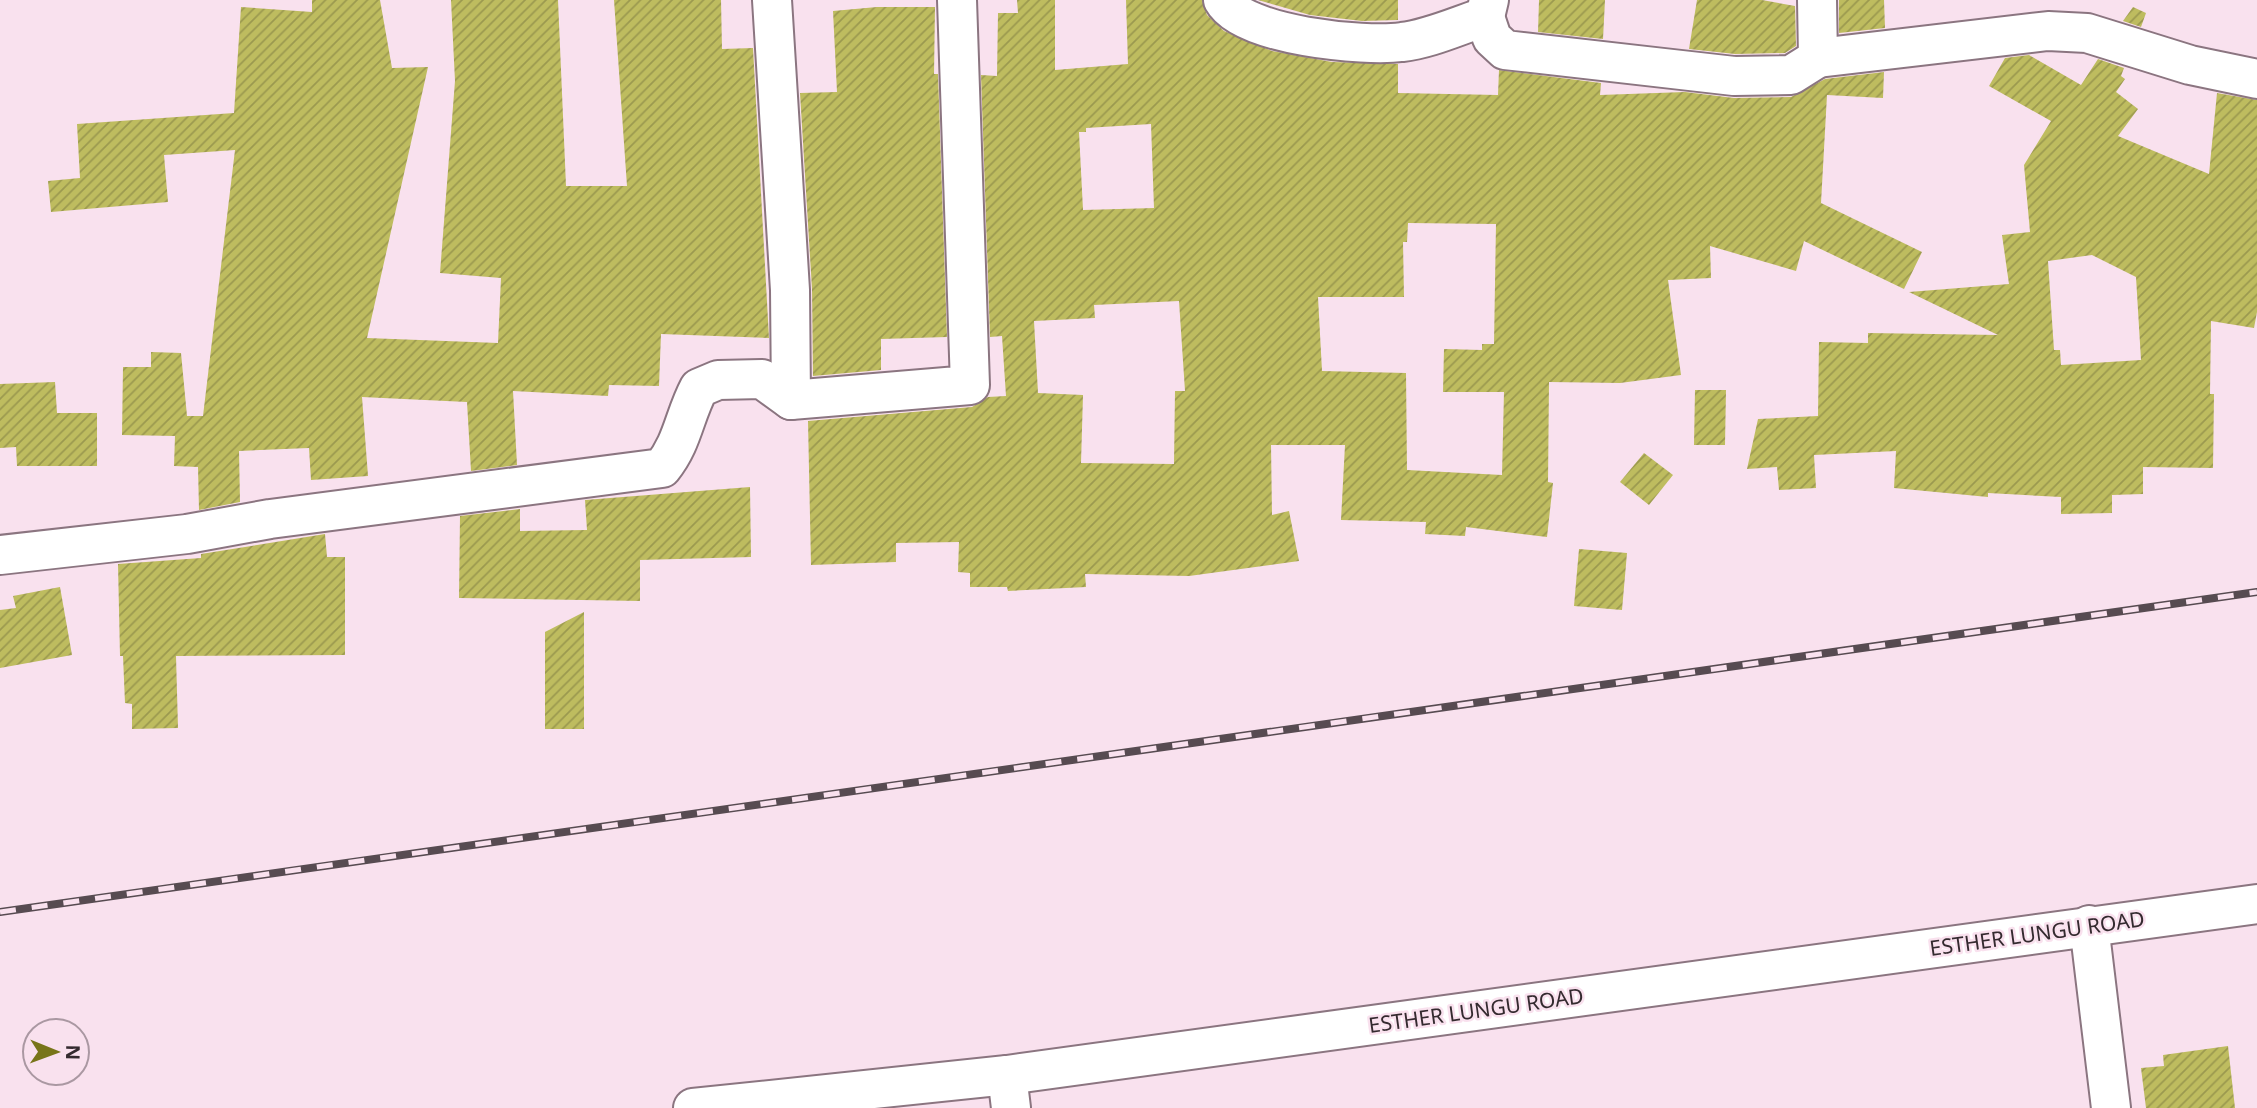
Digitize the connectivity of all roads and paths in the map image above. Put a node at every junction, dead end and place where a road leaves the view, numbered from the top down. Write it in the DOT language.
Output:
graph roads {
  1 [pos="772,0"];
  2 [pos="957,0"];
  3 [pos="1223,0"];
  4 [pos="1817,0"];
  5 [pos="1487,8"];
  6 [pos="1818,58"];
  7 [pos="2257,79"];
  8 [pos="792,400"];
  9 [pos="0,555"];
  10 [pos="2257,904"];
  11 [pos="2089,925"];
  12 [pos="1009,1091"];
  13 [pos="693,1108"];
  14 [pos="2111,1108"];
  1 -- 8 [label="street"];
  2 -- 8 [label="street"];
  3 -- 5 [label="street"];
  4 -- 6 [label="street"];
  5 -- 6 [label="street"];
  6 -- 7 [label="street"];
  8 -- 9 [label="street"];
  10 -- 11 [label="street, ESTHER LUNGU ROAD"];
  11 -- 12 [label="street, ESTHER LUNGU ROAD"];
  11 -- 14 [label="street"];
  12 -- 13 [label="street, ESTHER LUNGU ROAD"];
}
